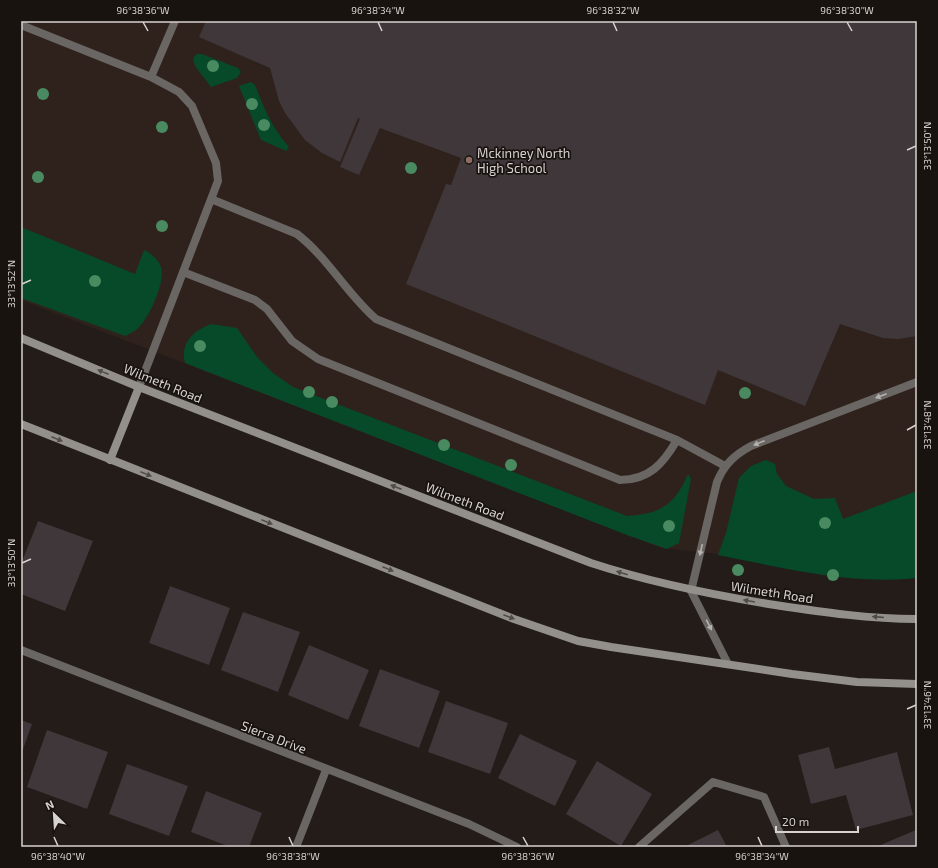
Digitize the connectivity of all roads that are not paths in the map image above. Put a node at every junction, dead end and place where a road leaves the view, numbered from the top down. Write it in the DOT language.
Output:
graph roads {
  1 [pos="175,21"];
  2 [pos="21,25"];
  3 [pos="151,77"];
  4 [pos="211,199"];
  5 [pos="183,272"];
  6 [pos="21,338"];
  7 [pos="917,382"];
  8 [pos="139,387"];
  9 [pos="21,424"];
  10 [pos="677,440"];
  11 [pos="110,460"];
  12 [pos="725,466"];
  13 [pos="691,591"];
  14 [pos="917,619"];
  15 [pos="21,650"];
  16 [pos="728,664"];
  17 [pos="917,684"];
  18 [pos="326,770"];
  19 [pos="296,847"];
  20 [pos="517,847"];
  21 [pos="639,847"];
  22 [pos="786,847"];
  1 -- 3 [label="street"];
  2 -- 3 [label="street"];
  3 -- 4 [label="street"];
  4 -- 5 [label="street"];
  4 -- 10 [label="street"];
  5 -- 8 [label="street"];
  5 -- 10 [label="street"];
  8 -- 6 [label="main road, Wilmeth Road, one-way"];
  7 -- 12 [label="street, one-way"];
  8 -- 11 [label="main road"];
  13 -- 8 [label="main road, Wilmeth Road, one-way"];
  9 -- 11 [label="main road, one-way"];
  10 -- 12 [label="street"];
  11 -- 16 [label="main road, one-way"];
  12 -- 13 [label="street, one-way"];
  14 -- 13 [label="main road, Wilmeth Road, one-way"];
  13 -- 16 [label="street, one-way"];
  15 -- 18 [label="street, Sierra Drive"];
  16 -- 17 [label="main road"];
  18 -- 19 [label="street"];
  18 -- 20 [label="street, Sierra Drive"];
  21 -- 22 [label="street"];
}
